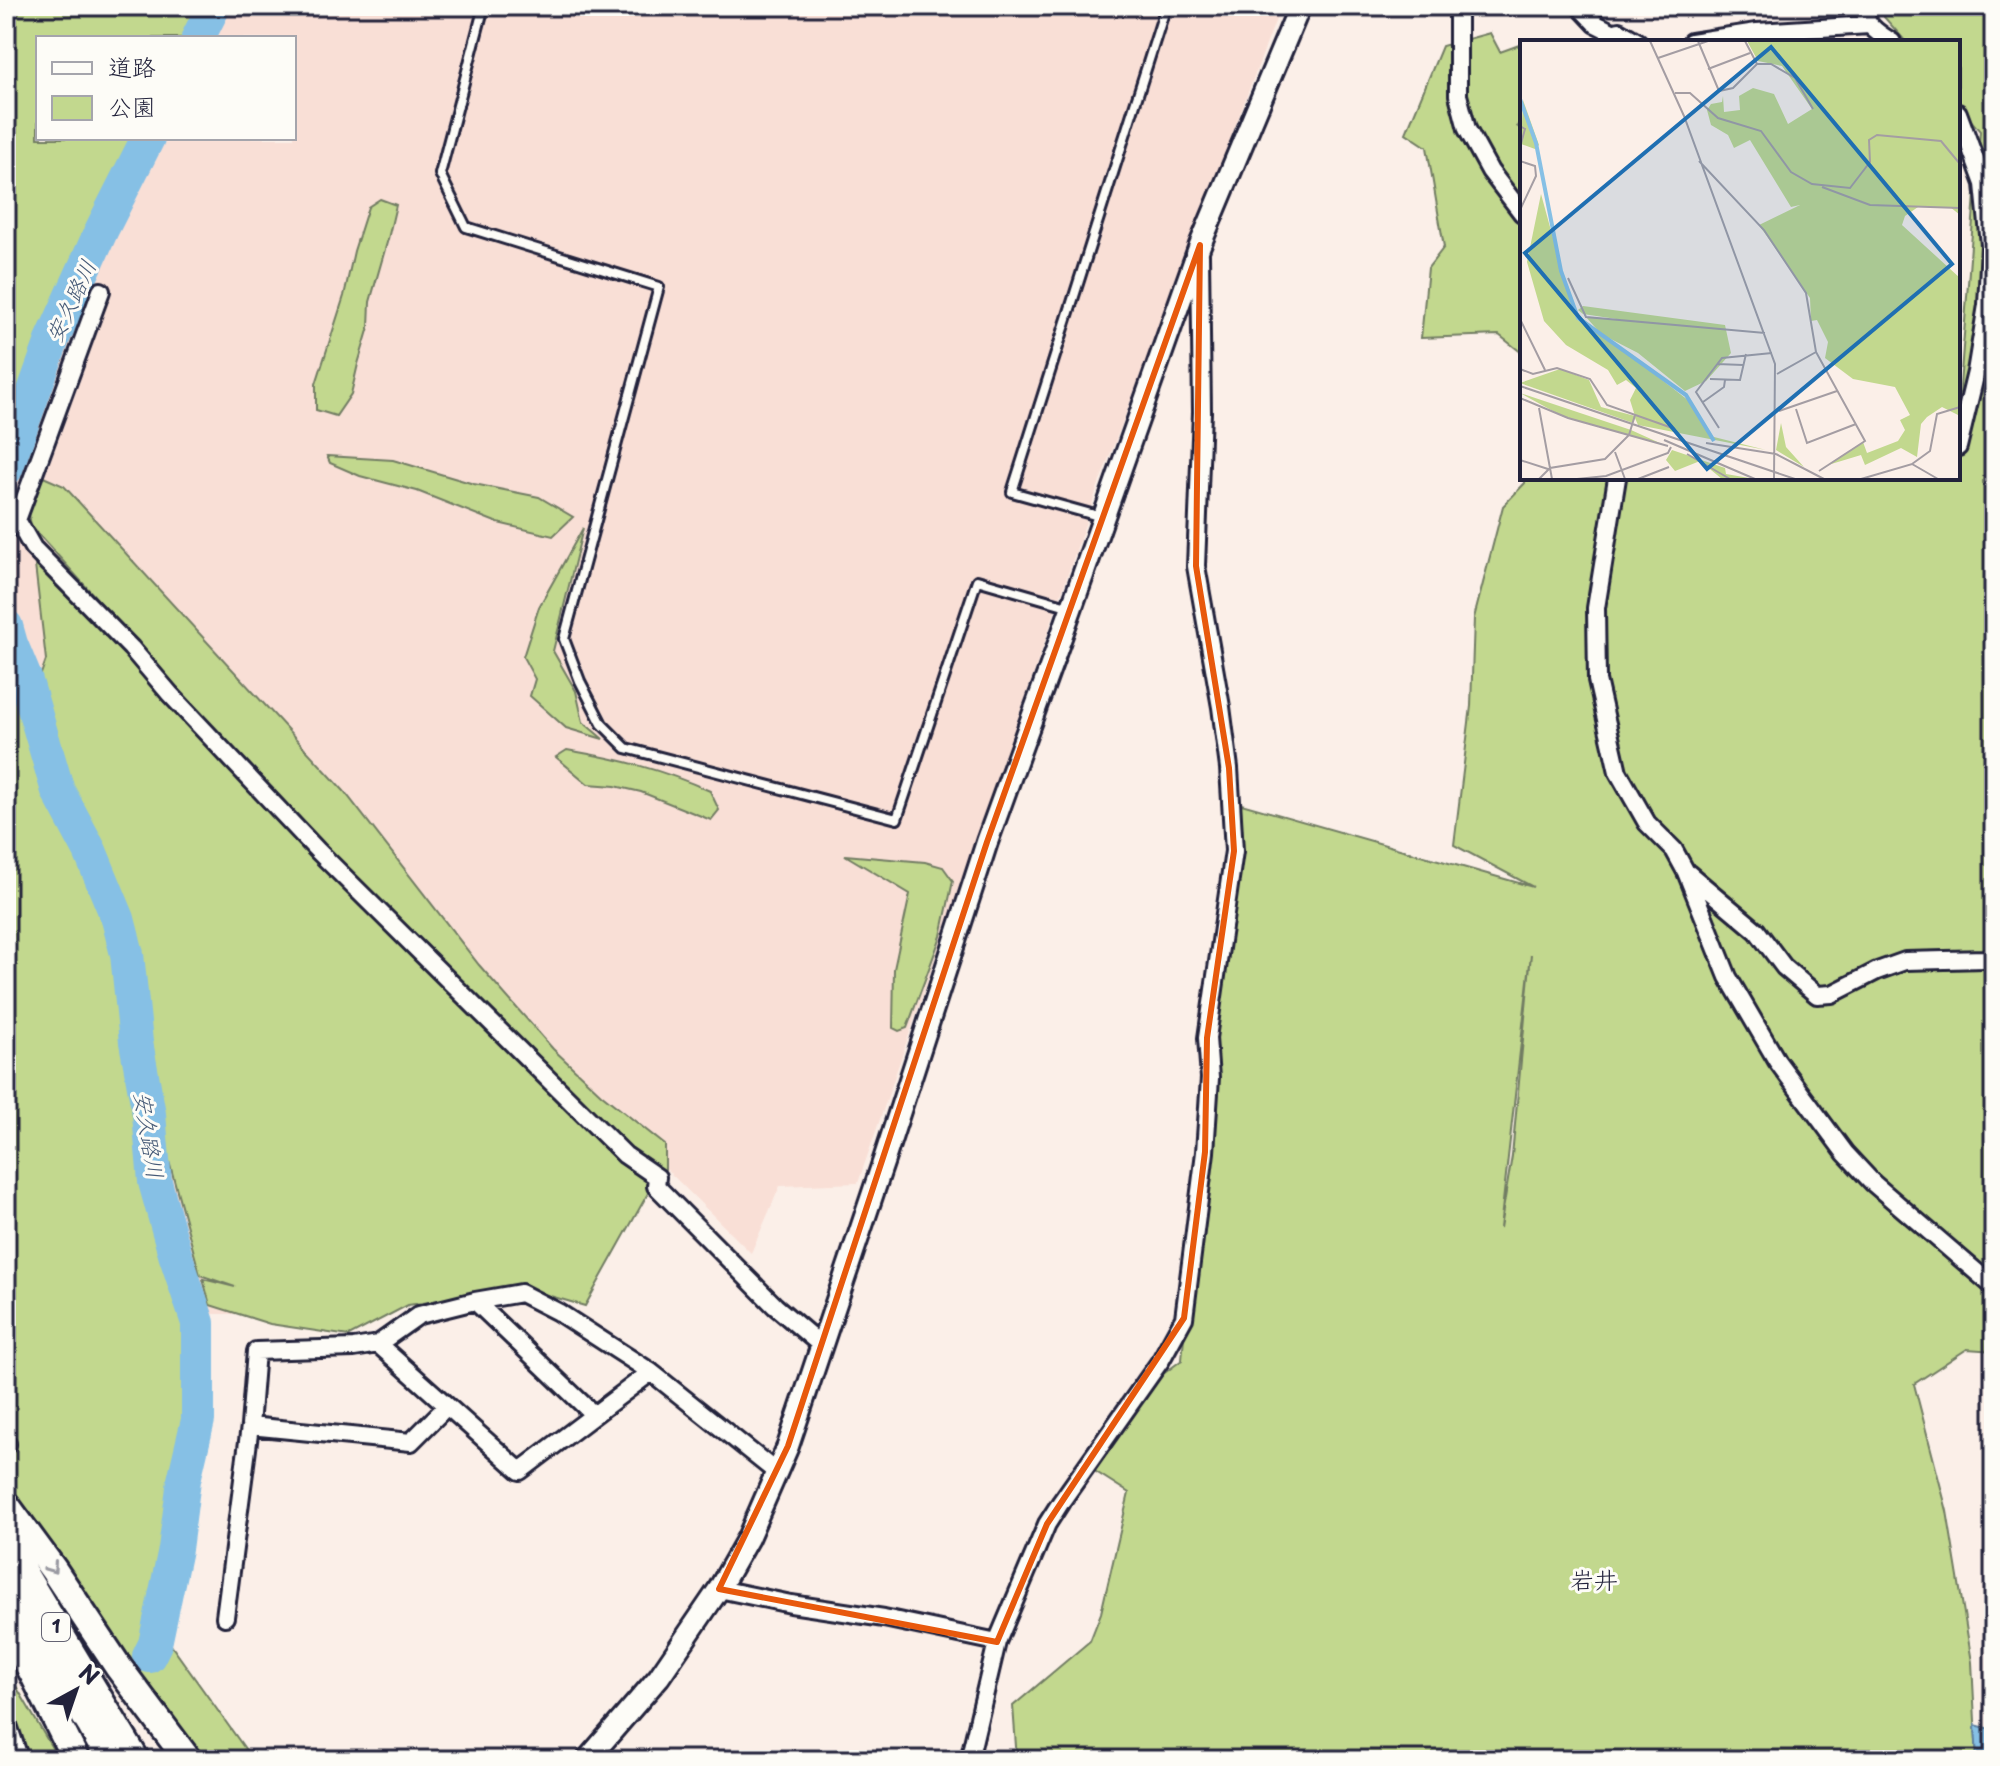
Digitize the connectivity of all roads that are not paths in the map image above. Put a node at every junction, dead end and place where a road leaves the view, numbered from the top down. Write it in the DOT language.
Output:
graph roads {
  1 [pos="484,6"];
  2 [pos="1166,6"];
  3 [pos="1300,6"];
  4 [pos="1458,6"];
  5 [pos="1579,6"];
  6 [pos="1866,6"];
  7 [pos="1869,25"];
  8 [pos="1635,40"];
  9 [pos="1704,40"];
  10 [pos="1889,40"];
  11 [pos="1960,118"];
  12 [pos="1520,210"];
  13 [pos="1200,245"];
  14 [pos="101,291"];
  15 [pos="1960,439"];
  16 [pos="1617,480"];
  17 [pos="1104,518"];
  18 [pos="1072,607"];
  19 [pos="1686,872"];
  20 [pos="1994,955"];
  21 [pos="1994,1287"];
  22 [pos="475,1301"];
  23 [pos="378,1344"];
  24 [pos="822,1346"];
  25 [pos="651,1372"];
  26 [pos="447,1406"];
  27 [pos="594,1415"];
  28 [pos="250,1426"];
  29 [pos="776,1472"];
  30 [pos="6,1505"];
  31 [pos="6,1544"];
  32 [pos="719,1589"];
  33 [pos="6,1590"];
  34 [pos="225,1617"];
  35 [pos="6,1624"];
  36 [pos="997,1642"];
  37 [pos="98,1717"];
  38 [pos="6,1719"];
  39 [pos="20,1760"];
  40 [pos="76,1760"];
  41 [pos="110,1760"];
  42 [pos="136,1760"];
  43 [pos="188,1760"];
  44 [pos="587,1760"];
  45 [pos="969,1760"];
  1 -- 18 [label="lane"];
  2 -- 17 [label="lane"];
  3 -- 13 [label="street"];
  4 -- 12 [label="street"];
  5 -- 8 [label="street"];
  6 -- 7 [label="street"];
  7 -- 9 [label="street"];
  7 -- 10 [label="street"];
  11 -- 15 [label="street"];
  13 -- 17 [label="street"];
  13 -- 36 [label="street"];
  14 -- 24 [label="street"];
  16 -- 19 [label="street"];
  17 -- 18 [label="street"];
  18 -- 24 [label="street"];
  19 -- 20 [label="street"];
  19 -- 21 [label="street"];
  22 -- 23 [label="street"];
  22 -- 25 [label="street"];
  22 -- 27 [label="street"];
  23 -- 26 [label="street"];
  23 -- 28 [label="street"];
  24 -- 29 [label="street"];
  25 -- 27 [label="street"];
  25 -- 29 [label="street"];
  26 -- 27 [label="street"];
  26 -- 28 [label="street"];
  28 -- 34 [label="street"];
  29 -- 32 [label="street"];
  30 -- 43 [label="highway, 1, one-way"];
  31 -- 37 [label="highway, 1"];
  32 -- 36 [label="street"];
  32 -- 44 [label="street"];
  33 -- 37 [label="highway, 1"];
  35 -- 40 [label="highway"];
  36 -- 45 [label="street"];
  37 -- 41 [label="highway, 1"];
  37 -- 42 [label="highway, 1"];
  38 -- 39 [label="street"];
}
